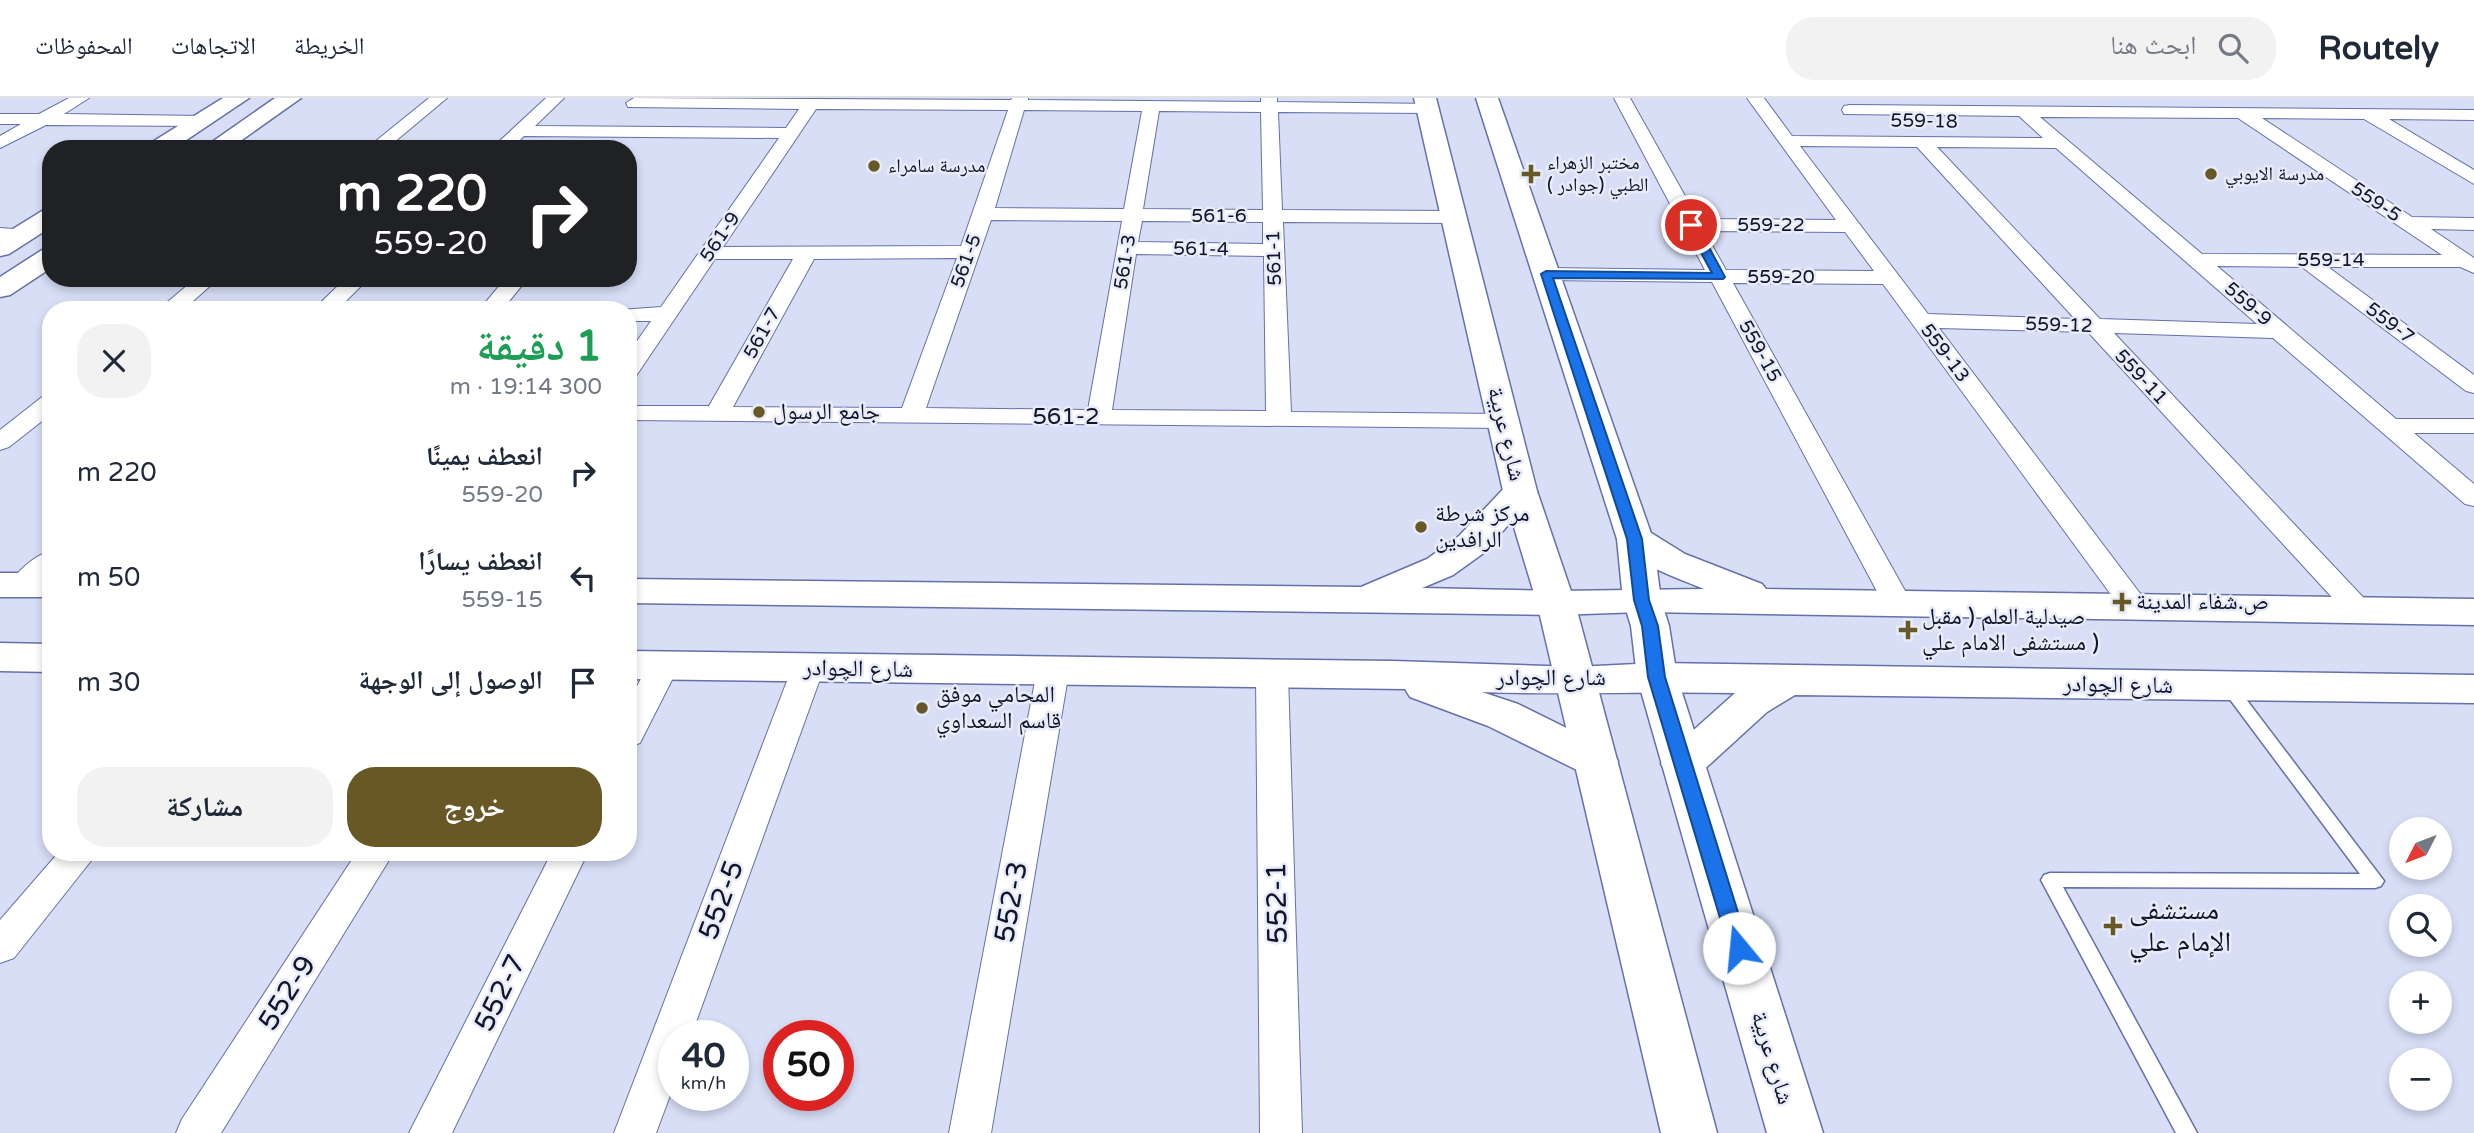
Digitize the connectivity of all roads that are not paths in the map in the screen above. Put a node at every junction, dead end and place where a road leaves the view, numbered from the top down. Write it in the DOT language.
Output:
graph roads {
  1 [pos="82,98"];
  2 [pos="238,98"];
  3 [pos="290,98"];
  4 [pos="439,98"];
  5 [pos="556,98"];
  6 [pos="1487,98"];
  7 [pos="1622,98"];
  8 [pos="1755,98"];
  9 [pos="1952,98"];
  10 [pos="2082,98"];
  11 [pos="2210,98"];
  12 [pos="636,100"];
  13 [pos="762,101"];
  14 [pos="879,101"];
  15 [pos="1018,102"];
  16 [pos="1269,103"];
  17 [pos="1426,103"];
  18 [pos="811,104"];
  19 [pos="1845,104"];
  20 [pos="1151,106"];
  21 [pos="1965,111"];
  22 [pos="2023,111"];
  23 [pos="2100,112"];
  24 [pos="2237,113"];
  25 [pos="2368,114"];
  26 [pos="2474,115"];
  27 [pos="0,120"];
  28 [pos="42,120"];
  29 [pos="201,121"];
  30 [pos="520,131"];
  31 [pos="611,131"];
  32 [pos="649,132"];
  33 [pos="791,133"];
  34 [pos="171,140"];
  35 [pos="227,140"];
  36 [pos="386,140"];
  37 [pos="510,140"];
  38 [pos="1787,141"];
  39 [pos="1879,142"];
  40 [pos="1922,142"];
  41 [pos="0,143"];
  42 [pos="2060,143"];
  43 [pos="637,145"];
  44 [pos="2474,178"];
  45 [pos="984,214"];
  46 [pos="1133,215"];
  47 [pos="1273,216"];
  48 [pos="1454,217"];
  49 [pos="42,221"];
  50 [pos="2407,223"];
  51 [pos="2474,224"];
  52 [pos="1691,225"];
  53 [pos="1851,226"];
  54 [pos="7,239"];
  55 [pos="1127,248"];
  56 [pos="1274,250"];
  57 [pos="968,252"];
  58 [pos="709,253"];
  59 [pos="807,253"];
  60 [pos="2196,260"];
  61 [pos="2306,260"];
  62 [pos="42,264"];
  63 [pos="2469,264"];
  64 [pos="1546,274"];
  65 [pos="1719,277"];
  66 [pos="1889,278"];
  67 [pos="198,287"];
  68 [pos="349,287"];
  69 [pos="511,287"];
  70 [pos="0,289"];
  71 [pos="180,301"];
  72 [pos="334,301"];
  73 [pos="498,301"];
  74 [pos="637,314"];
  75 [pos="667,314"];
  76 [pos="1922,321"];
  77 [pos="2092,326"];
  78 [pos="2280,331"];
  79 [pos="637,357"];
  80 [pos="2474,386"];
  81 [pos="42,409"];
  82 [pos="637,413"];
  83 [pos="717,414"];
  84 [pos="911,416"];
  85 [pos="1099,417"];
  86 [pos="1279,419"];
  87 [pos="1503,421"];
  88 [pos="2390,426"];
  89 [pos="2474,426"];
  90 [pos="0,442"];
  91 [pos="1520,491"];
  92 [pos="2474,498"];
  93 [pos="1635,539"];
  94 [pos="42,569"];
  95 [pos="25,585"];
  96 [pos="637,591"];
  97 [pos="1363,598"];
  98 [pos="1642,600"];
  99 [pos="1556,604"];
  100 [pos="1784,604"];
  101 [pos="1898,605"];
  102 [pos="2136,608"];
  103 [pos="2361,611"];
  104 [pos="2474,612"];
  105 [pos="42,657"];
  106 [pos="2,659"];
  107 [pos="645,666"];
  108 [pos="807,668"];
  109 [pos="1053,671"];
  110 [pos="1272,674"];
  111 [pos="1393,676"];
  112 [pos="1657,677"];
  113 [pos="1576,681"];
  114 [pos="1788,681"];
  115 [pos="2228,686"];
  116 [pos="2474,689"];
  117 [pos="637,698"];
  118 [pos="1596,761"];
  119 [pos="1683,764"];
  120 [pos="72,861"];
  121 [pos="370,861"];
  122 [pos="566,861"];
  123 [pos="0,947"];
  124 [pos="197,1133"];
  125 [pos="430,1133"];
  126 [pos="635,1133"];
  127 [pos="970,1133"];
  128 [pos="1281,1133"];
  129 [pos="1689,1133"];
  130 [pos="1795,1133"];
  131 [pos="2187,1133"];
  1 -- 28 [label="street"];
  2 -- 29 [label="main road"];
  3 -- 35 [label="main road"];
  4 -- 36 [label="street"];
  5 -- 30 [label="street"];
  6 -- 64 [label="main road, شارع عربية"];
  7 -- 52 [label="street, 559-15"];
  8 -- 38 [label="street, 559-13"];
  9 -- 21 [label="street"];
  10 -- 23 [label="street"];
  11 -- 24 [label="street, 559-5"];
  12 -- 13 [label="street"];
  12 -- 31 [label="street"];
  13 -- 18 [label="street"];
  14 -- 15 [label="street"];
  14 -- 18 [label="street"];
  15 -- 20 [label="street"];
  15 -- 45 [label="street, 561-5"];
  16 -- 17 [label="street"];
  16 -- 20 [label="street"];
  16 -- 47 [label="street, 561-1"];
  17 -- 48 [label="main road, شارع عربية"];
  18 -- 33 [label="street, 561-9"];
  19 -- 21 [label="street"];
  19 -- 39 [label="street"];
  20 -- 46 [label="street, 561-3"];
  21 -- 22 [label="street"];
  22 -- 23 [label="street"];
  22 -- 42 [label="street, 559-9"];
  23 -- 24 [label="street"];
  24 -- 25 [label="street"];
  24 -- 50 [label="street, 559-5"];
  25 -- 26 [label="street"];
  25 -- 44 [label="street"];
  27 -- 28 [label="street"];
  28 -- 29 [label="street"];
  28 -- 41 [label="street"];
  29 -- 34 [label="main road"];
  30 -- 31 [label="street"];
  30 -- 37 [label="street"];
  31 -- 32 [label="street"];
  32 -- 33 [label="street"];
  32 -- 43 [label="street"];
  33 -- 58 [label="street, 561-9"];
  38 -- 39 [label="street, 559-18"];
  38 -- 53 [label="street, 559-13"];
  39 -- 40 [label="street, 559-18"];
  40 -- 42 [label="street, 559-18"];
  40 -- 77 [label="street, 559-11"];
  42 -- 60 [label="street, 559-9"];
  45 -- 46 [label="street, 561-6"];
  45 -- 57 [label="street, 561-5"];
  46 -- 47 [label="street, 561-6"];
  46 -- 55 [label="street, 561-3"];
  47 -- 48 [label="street, 561-6"];
  47 -- 56 [label="street, 561-1"];
  48 -- 87 [label="main road, شارع عربية"];
  49 -- 54 [label="main road"];
  50 -- 51 [label="street"];
  50 -- 63 [label="street, 559-5"];
  52 -- 53 [label="street, 559-22"];
  52 -- 65 [label="street, 559-15"];
  53 -- 66 [label="street, 559-13"];
  55 -- 56 [label="street, 561-4"];
  55 -- 85 [label="street, 561-3"];
  56 -- 86 [label="street, 561-1"];
  57 -- 59 [label="street"];
  57 -- 84 [label="street, 561-5"];
  58 -- 59 [label="street"];
  58 -- 75 [label="street, 561-9"];
  59 -- 83 [label="street, 561-7"];
  60 -- 61 [label="street, 559-14"];
  60 -- 78 [label="street, 559-9"];
  61 -- 63 [label="street, 559-14"];
  61 -- 80 [label="street, 559-7"];
  62 -- 70 [label="main road"];
  64 -- 65 [label="street, 559-20"];
  64 -- 93 [label="main road, شارع عربية"];
  65 -- 66 [label="street, 559-20"];
  65 -- 101 [label="street, 559-15"];
  66 -- 76 [label="street, 559-13"];
  67 -- 71 [label="street"];
  68 -- 72 [label="street"];
  69 -- 73 [label="street"];
  74 -- 75 [label="street"];
  75 -- 79 [label="street, 561-9"];
  76 -- 77 [label="street, 559-12"];
  76 -- 102 [label="street, 559-13"];
  77 -- 78 [label="street, 559-12"];
  77 -- 103 [label="street, 559-11"];
  78 -- 88 [label="street, 559-9"];
  81 -- 90 [label="street"];
  82 -- 83 [label="street, 561-2"];
  83 -- 84 [label="street, 561-2"];
  84 -- 85 [label="street, 561-2"];
  85 -- 86 [label="street, 561-2"];
  86 -- 87 [label="street, 561-2"];
  87 -- 91 [label="main road, شارع عربية"];
  88 -- 89 [label="street"];
  88 -- 92 [label="street, 559-9"];
  91 -- 97 [label="main road"];
  91 -- 99 [label="main road, شارع عربية"];
  93 -- 98 [label="main road, شارع عربية"];
  93 -- 100 [label="main road"];
  94 -- 95 [label="street"];
  96 -- 97 [label="main road"];
  97 -- 99 [label="main road"];
  98 -- 99 [label="main road"];
  98 -- 100 [label="main road"];
  98 -- 112 [label="main road, شارع عربية"];
  99 -- 113 [label="main road, شارع عربية"];
  100 -- 101 [label="main road"];
  101 -- 102 [label="main road"];
  102 -- 103 [label="main road"];
  103 -- 104 [label="main road"];
  105 -- 106 [label="main road"];
  107 -- 108 [label="main road, شارع الچوادر"];
  107 -- 117 [label="street"];
  108 -- 109 [label="main road, شارع الچوادر"];
  108 -- 126 [label="street, 552-5"];
  109 -- 110 [label="main road, شارع الچوادر"];
  109 -- 127 [label="street, 552-3"];
  110 -- 111 [label="main road, شارع الچوادر"];
  110 -- 128 [label="street, 552-1"];
  111 -- 113 [label="main road, شارع الچوادر"];
  111 -- 118 [label="main road"];
  112 -- 113 [label="main road, شارع الچوادر"];
  112 -- 114 [label="main road, شارع الچوادر"];
  112 -- 119 [label="main road, شارع عربية"];
  113 -- 118 [label="main road, شارع عربية"];
  114 -- 115 [label="main road, شارع الچوادر"];
  114 -- 119 [label="main road"];
  115 -- 116 [label="main road, شارع الچوادر"];
  115 -- 131 [label="lane"];
  118 -- 129 [label="main road, شارع عربية"];
  119 -- 130 [label="main road, شارع عربية"];
  120 -- 123 [label="street"];
  121 -- 124 [label="street, 552-9"];
  122 -- 125 [label="street, 552-7"];
}
